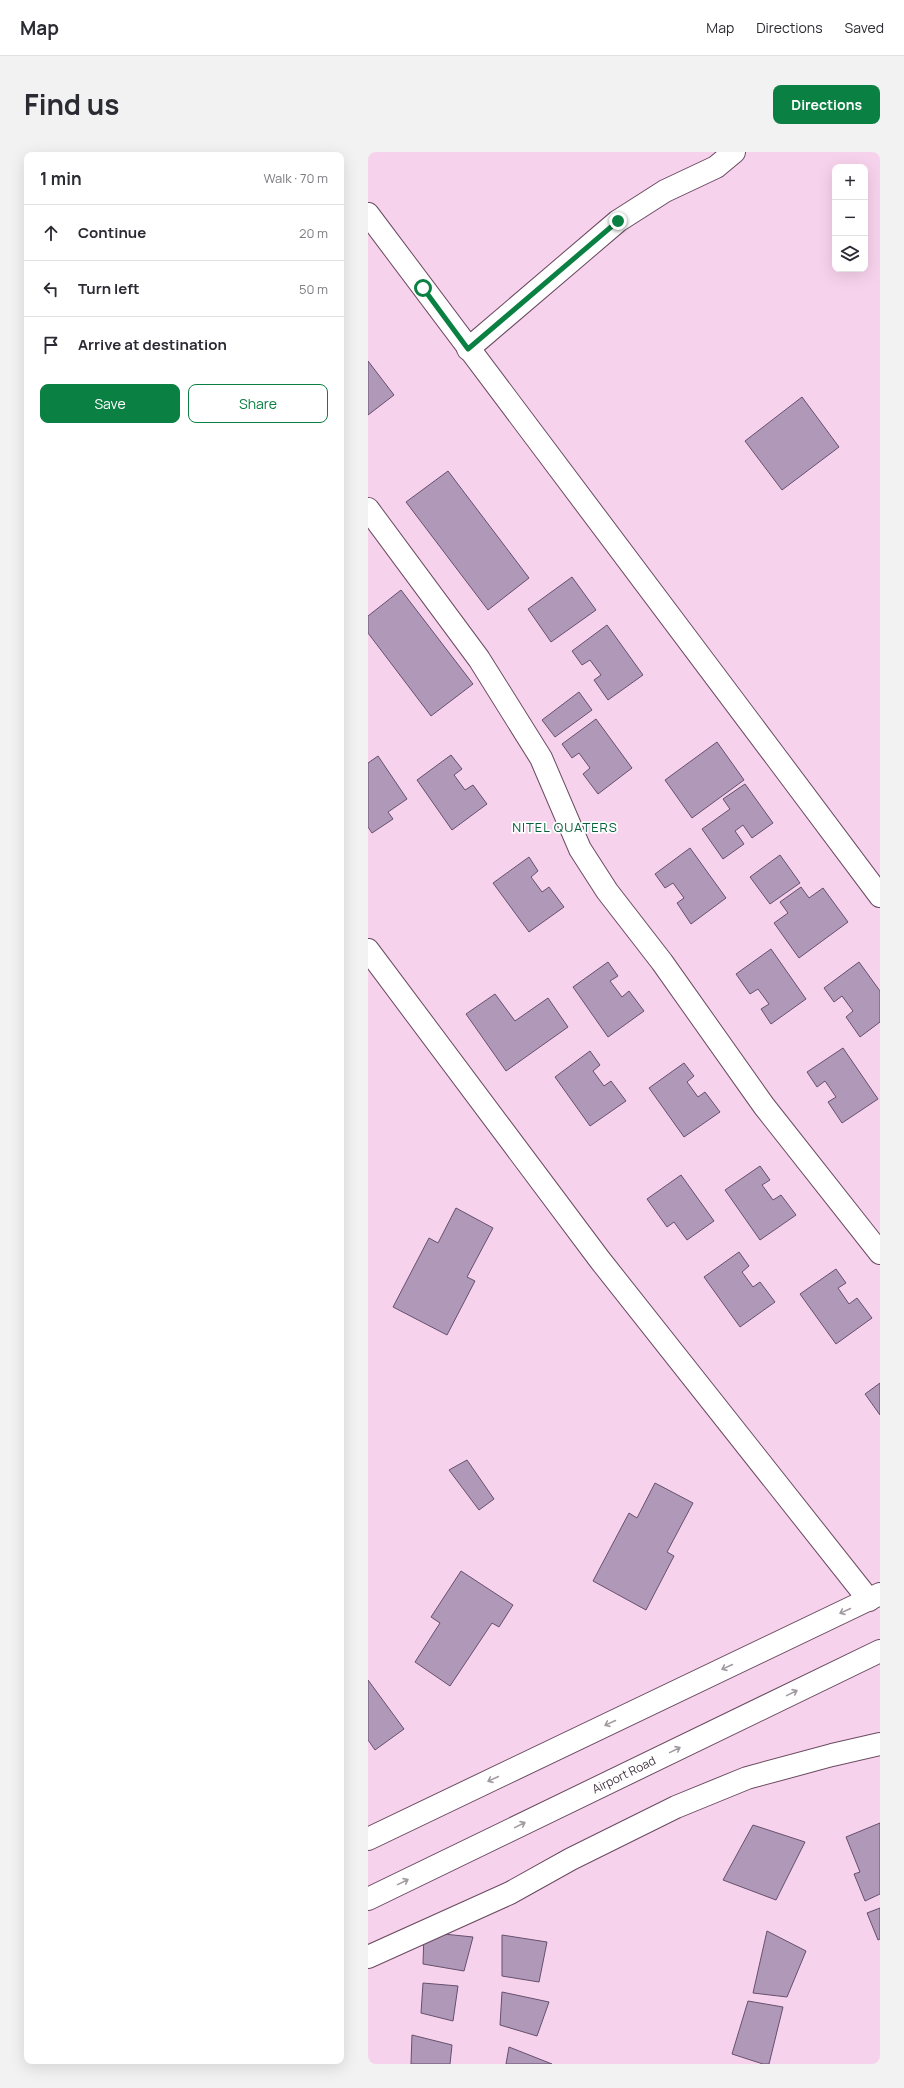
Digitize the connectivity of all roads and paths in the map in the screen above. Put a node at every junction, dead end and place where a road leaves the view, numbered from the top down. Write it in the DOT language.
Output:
graph roads {
  1 [pos="734,152"];
  2 [pos="368,214"];
  3 [pos="468,349"];
  4 [pos="368,509"];
  5 [pos="880,896"];
  6 [pos="368,950"];
  7 [pos="880,1253"];
  8 [pos="874,1597"];
  9 [pos="880,1651"];
  10 [pos="880,1744"];
  11 [pos="368,1839"];
  12 [pos="368,1898"];
  13 [pos="368,1957"];
  1 -- 3 [label="street"];
  2 -- 3 [label="street"];
  3 -- 5 [label="street"];
  4 -- 7 [label="street"];
  6 -- 8 [label="street"];
  8 -- 11 [label="street, one-way"];
  12 -- 9 [label="street, Airport Road, one-way"];
  10 -- 13 [label="street"];
}
